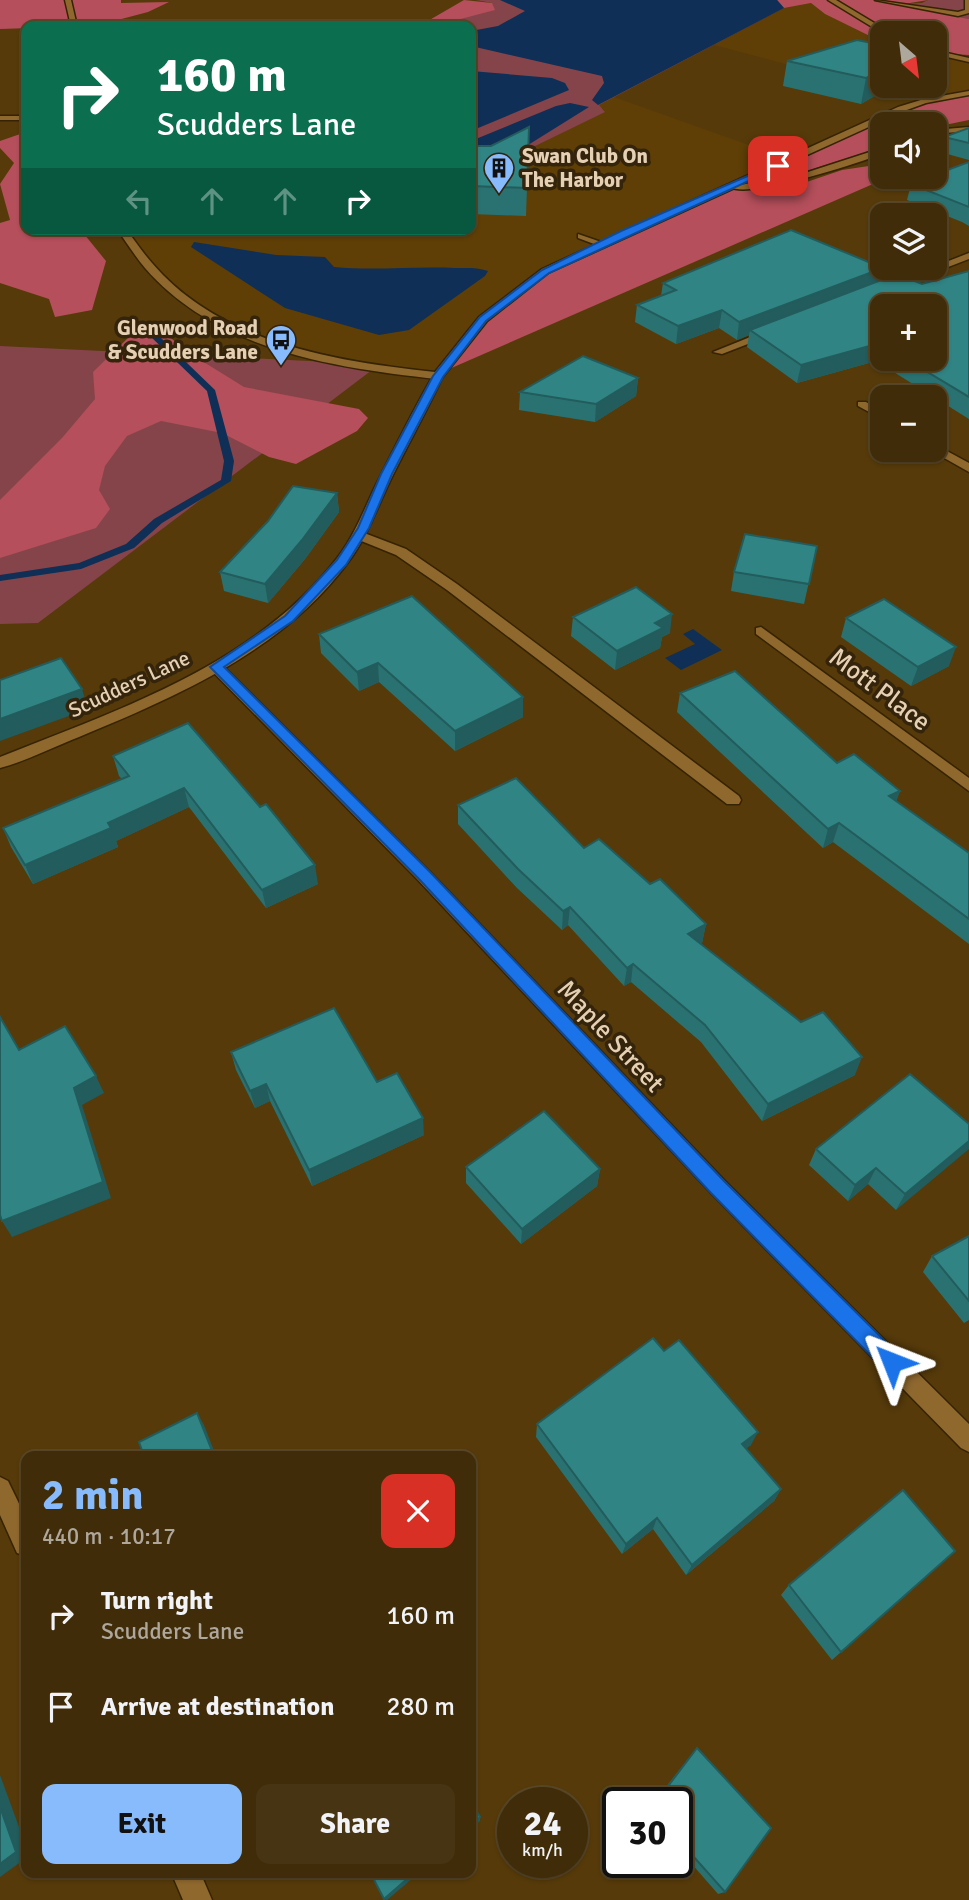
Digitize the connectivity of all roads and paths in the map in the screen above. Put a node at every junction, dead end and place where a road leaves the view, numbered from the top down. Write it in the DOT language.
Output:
graph roads {
  1 [pos="68,0"];
  2 [pos="831,0"];
  3 [pos="878,0"];
  4 [pos="934,0"];
  5 [pos="968,0"];
  6 [pos="922,8"];
  7 [pos="73,21"];
  8 [pos="870,23"];
  9 [pos="947,56"];
  10 [pos="947,60"];
  11 [pos="969,63"];
  12 [pos="969,93"];
  13 [pos="4,119"];
  14 [pos="0,127"];
  15 [pos="969,129"];
  16 [pos="947,131"];
  17 [pos="870,156"];
  18 [pos="734,187"];
  19 [pos="126,235"];
  20 [pos="581,236"];
  21 [pos="602,244"];
  22 [pos="969,256"];
  23 [pos="881,290"];
  24 [pos="781,328"];
  25 [pos="718,352"];
  26 [pos="438,376"];
  27 [pos="862,404"];
  28 [pos="870,409"];
  29 [pos="947,455"];
  30 [pos="969,468"];
  31 [pos="359,535"];
  32 [pos="761,631"];
  33 [pos="216,667"];
  34 [pos="0,763"];
  35 [pos="969,786"];
  36 [pos="733,800"];
  37 [pos="969,1440"];
  38 [pos="0,1489"];
  39 [pos="21,1533"];
  40 [pos="188,1878"];
  41 [pos="198,1900"];
  1 -- 7 [label="street"];
  2 -- 8 [label="street"];
  3 -- 6 [label="street"];
  4 -- 6 [label="street"];
  5 -- 6 [label="street"];
  9 -- 11 [label="street"];
  10 -- 11 [label="street"];
  12 -- 18 [label="street, Scudders Lane"];
  13 -- 14 [label="street"];
  15 -- 16 [label="street"];
  17 -- 18 [label="street"];
  18 -- 21 [label="street, Scudders Lane"];
  19 -- 26 [label="street"];
  20 -- 21 [label="street"];
  21 -- 26 [label="street, Scudders Lane"];
  22 -- 23 [label="street"];
  24 -- 25 [label="street"];
  26 -- 31 [label="street, Scudders Lane"];
  27 -- 28 [label="street"];
  29 -- 30 [label="street"];
  31 -- 33 [label="street, Scudders Lane"];
  31 -- 36 [label="street"];
  32 -- 35 [label="street, Mott Place"];
  33 -- 34 [label="street, Scudders Lane"];
  33 -- 37 [label="street, Maple Street"];
  38 -- 39 [label="street"];
  40 -- 41 [label="street"];
}
